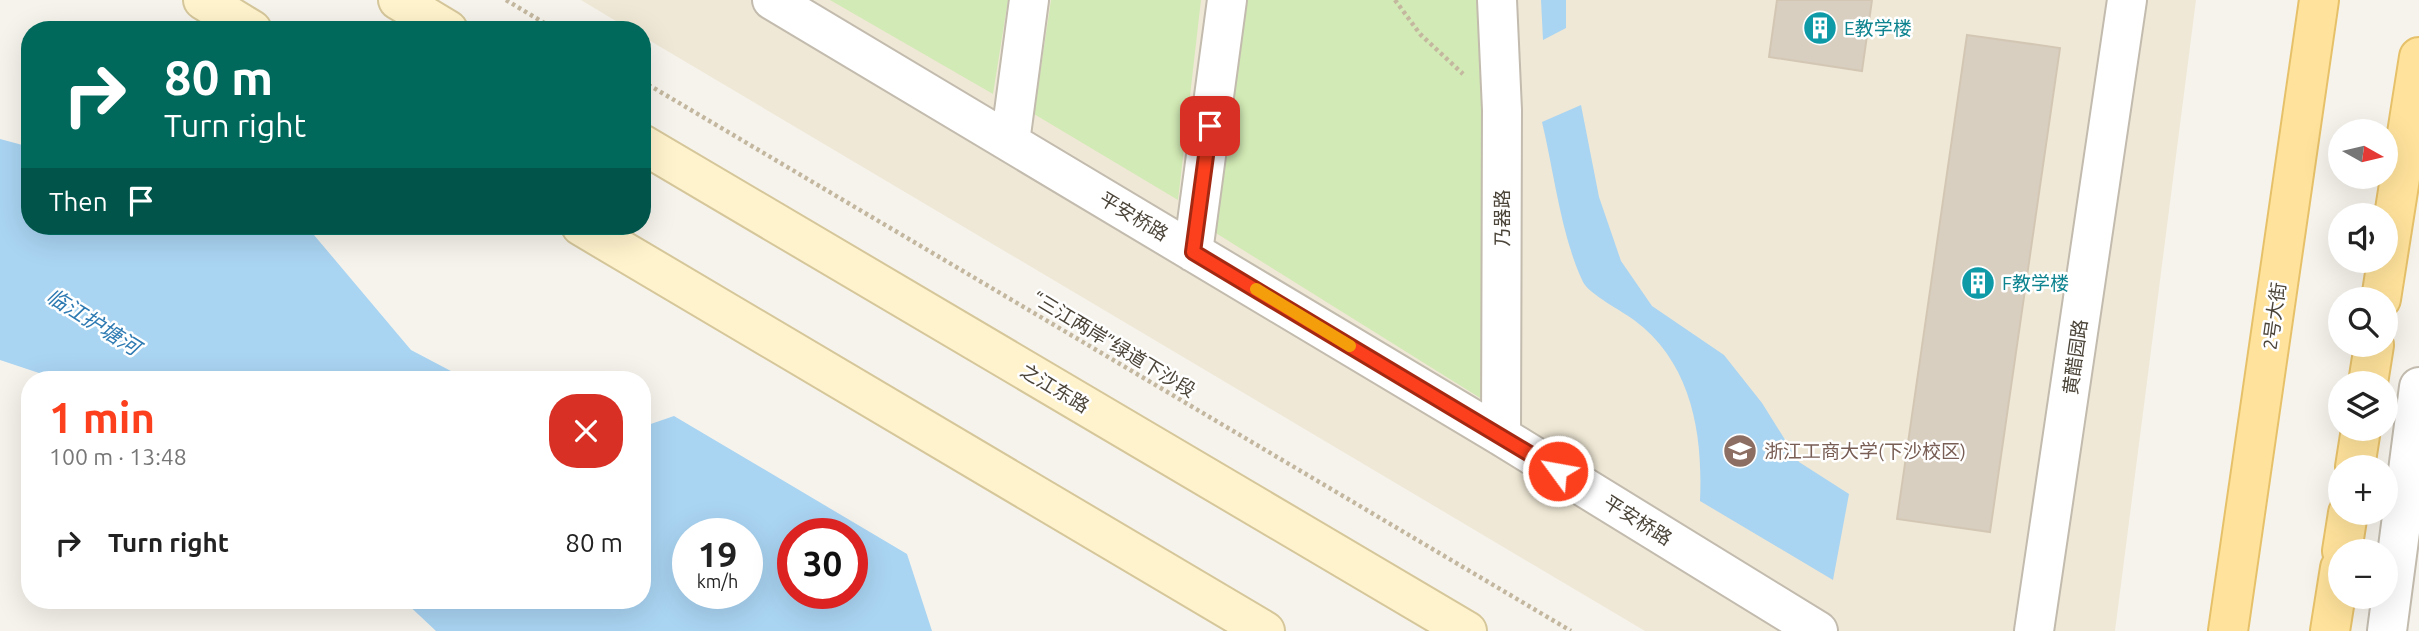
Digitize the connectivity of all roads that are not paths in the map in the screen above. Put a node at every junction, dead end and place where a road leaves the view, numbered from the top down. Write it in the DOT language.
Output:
graph roads {
  1 [pos="203,0"];
  2 [pos="398,0"];
  3 [pos="772,0"];
  4 [pos="1030,0"];
  5 [pos="1227,0"];
  6 [pos="1497,0"];
  7 [pos="2127,0"];
  8 [pos="2319,0"];
  9 [pos="237,21"];
  10 [pos="433,21"];
  11 [pos="2419,57"];
  12 [pos="1010,142"];
  13 [pos="651,149"];
  14 [pos="596,235"];
  15 [pos="1193,252"];
  16 [pos="2383,287"];
  17 [pos="2419,387"];
  18 [pos="1501,436"];
  19 [pos="2333,609"];
  20 [pos="1265,631"];
  21 [pos="1467,631"];
  22 [pos="1818,631"];
  23 [pos="2034,631"];
  24 [pos="2228,631"];
  25 [pos="2330,631"];
  26 [pos="2387,631"];
  1 -- 9 [label="main road"];
  2 -- 10 [label="main road"];
  3 -- 12 [label="street, 平安桥路"];
  4 -- 12 [label="street"];
  5 -- 15 [label="street"];
  6 -- 18 [label="street, 乃器路"];
  7 -- 23 [label="street, 黄醋园路"];
  8 -- 24 [label="main road, 2号大街"];
  11 -- 16 [label="main road"];
  12 -- 15 [label="street, 平安桥路"];
  13 -- 21 [label="main road, 之江东路"];
  14 -- 20 [label="main road"];
  15 -- 18 [label="street, 平安桥路"];
  17 -- 26 [label="street"];
  18 -- 22 [label="street, 平安桥路"];
  19 -- 25 [label="main road"];
}
